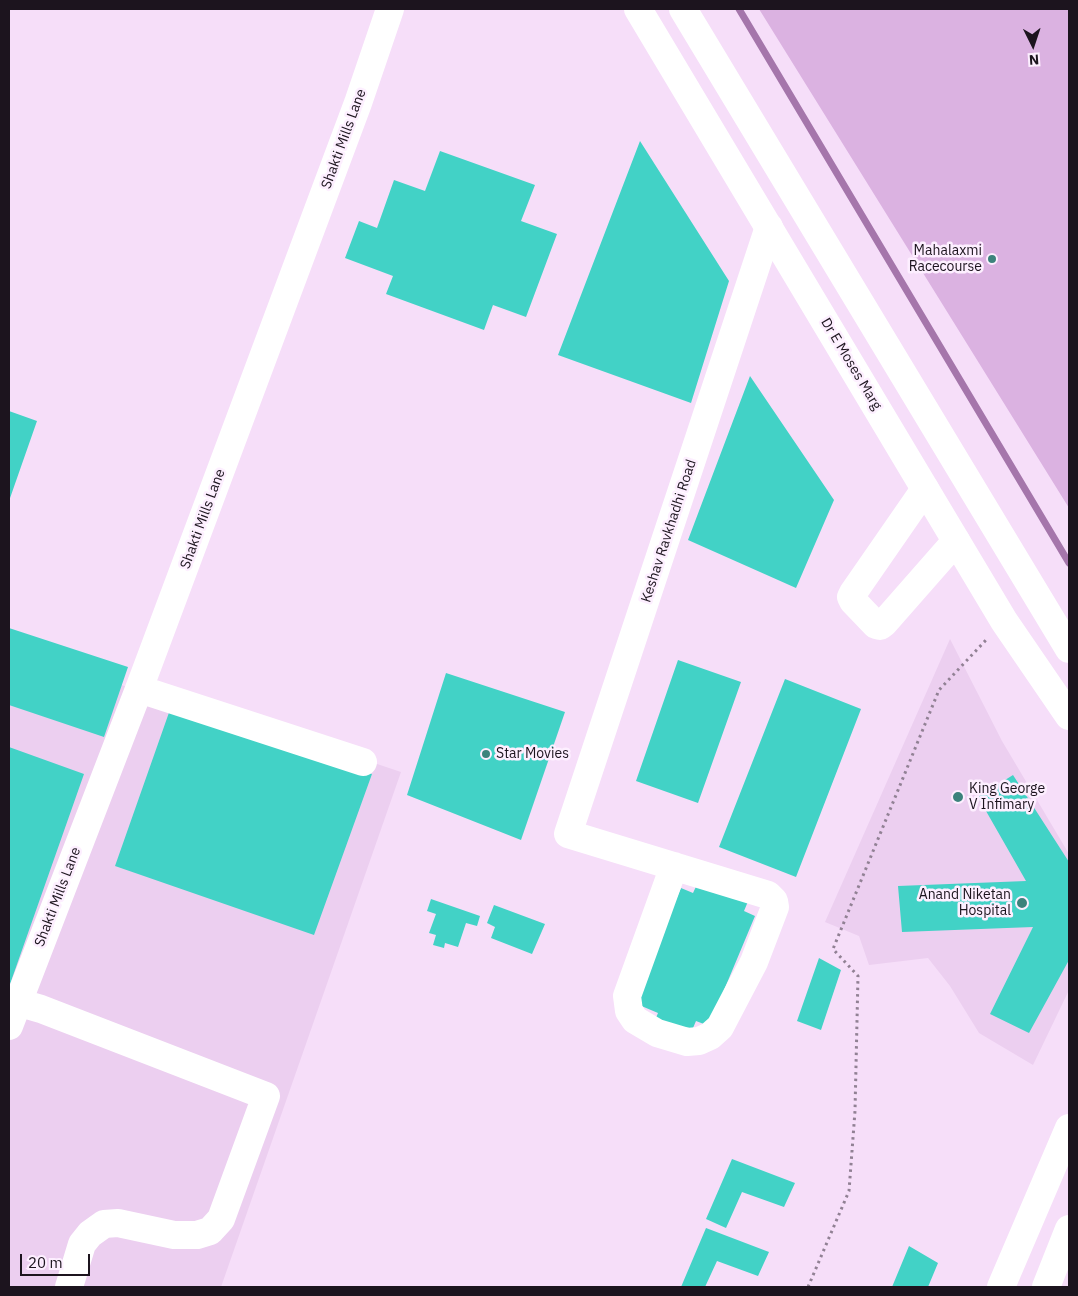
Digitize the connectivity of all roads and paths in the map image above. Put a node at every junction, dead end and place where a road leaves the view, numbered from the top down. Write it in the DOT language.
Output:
graph roads {
  1 [pos="390,9"];
  2 [pos="638,9"];
  3 [pos="683,9"];
  4 [pos="769,227"];
  5 [pos="925,489"];
  6 [pos="956,541"];
  7 [pos="1034,592"];
  8 [pos="1001,616"];
  9 [pos="1069,649"];
  10 [pos="139,689"];
  11 [pos="1069,716"];
  12 [pos="363,762"];
  13 [pos="674,866"];
  14 [pos="13,1014"];
  15 [pos="1069,1128"];
  16 [pos="1069,1230"];
  17 [pos="69,1287"];
  18 [pos="808,1287"];
  19 [pos="1001,1287"];
  20 [pos="1046,1287"];
  1 -- 10 [label="main road, Shakti Mills Lane"];
  2 -- 4 [label="main road, Dr E Moses Marg"];
  3 -- 7 [label="main road"];
  4 -- 5 [label="main road, Dr E Moses Marg"];
  4 -- 13 [label="main road, Keshav Ravkhadhi Road"];
  5 -- 6 [label="main road, Dr E Moses Marg"];
  5 -- 6 [label="main road"];
  6 -- 8 [label="main road, Dr E Moses Marg"];
  7 -- 8 [label="main road"];
  7 -- 9 [label="main road"];
  8 -- 11 [label="main road, Dr E Moses Marg"];
  8 -- 18 [label="path"];
  10 -- 12 [label="main road"];
  10 -- 14 [label="main road, Shakti Mills Lane"];
  13 -- 13 [label="main road"];
  14 -- 17 [label="main road"];
  15 -- 19 [label="main road"];
  16 -- 20 [label="main road"];
}
